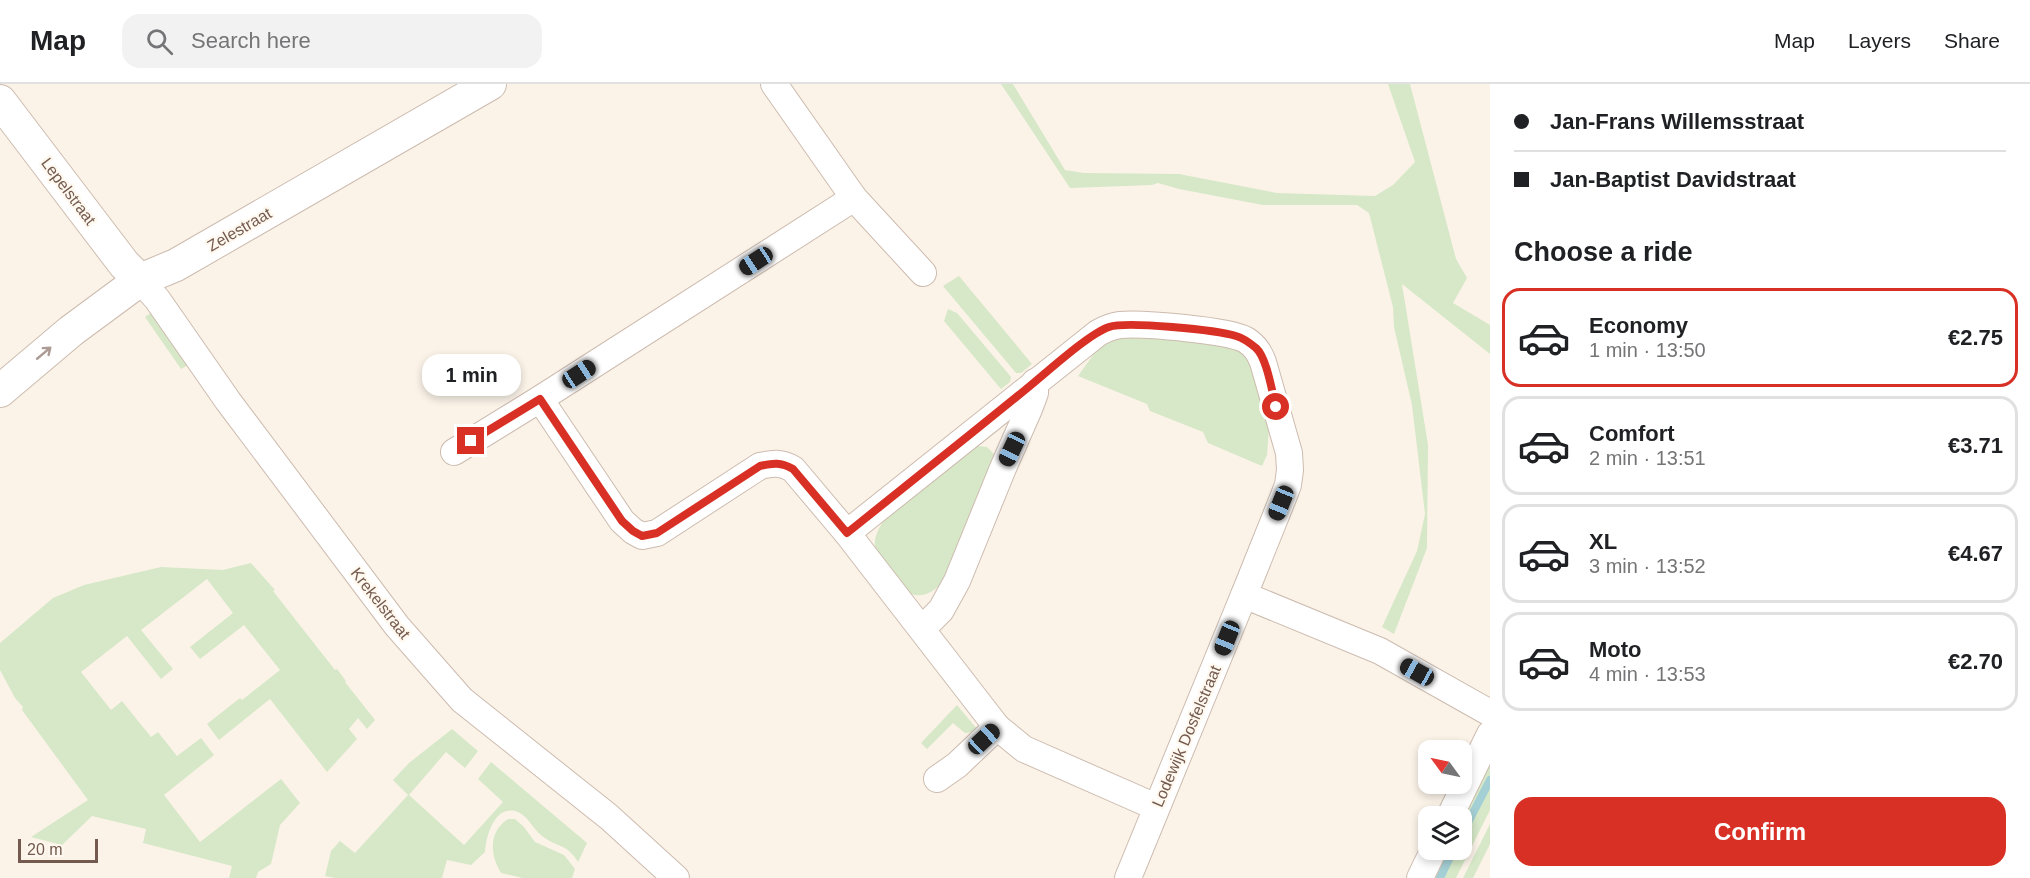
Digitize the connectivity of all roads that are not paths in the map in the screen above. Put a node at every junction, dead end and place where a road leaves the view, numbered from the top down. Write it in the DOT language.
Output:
graph roads {
  1 [pos="490,84"];
  2 [pos="774,84"];
  3 [pos="0,101"];
  4 [pos="854,198"];
  5 [pos="923,273"];
  6 [pos="140,280"];
  7 [pos="1035,382"];
  8 [pos="0,392"];
  9 [pos="540,399"];
  10 [pos="979,428"];
  11 [pos="1012,449"];
  12 [pos="454,452"];
  13 [pos="847,533"];
  14 [pos="1244,595"];
  15 [pos="923,628"];
  16 [pos="1490,713"];
  17 [pos="997,727"];
  18 [pos="1490,735"];
  19 [pos="937,779"];
  20 [pos="1455,806"];
  21 [pos="1156,807"];
  22 [pos="1429,860"];
  23 [pos="675,878"];
  24 [pos="1128,878"];
  25 [pos="1420,878"];
  1 -- 6 [label="street, Zelestraat"];
  2 -- 4 [label="street"];
  3 -- 6 [label="street, Lepelstraat"];
  4 -- 5 [label="street"];
  4 -- 9 [label="street"];
  8 -- 6 [label="street, Zelestraat, one-way"];
  6 -- 23 [label="street, Krekelstraat"];
  7 -- 10 [label="street, Lodewijk Dosfelstraat"];
  7 -- 11 [label="street"];
  7 -- 14 [label="street, Lodewijk Dosfelstraat"];
  9 -- 12 [label="street"];
  9 -- 13 [label="street"];
  10 -- 11 [label="street"];
  10 -- 13 [label="street, Lodewijk Dosfelstraat"];
  11 -- 15 [label="street"];
  13 -- 15 [label="street"];
  14 -- 16 [label="street"];
  14 -- 21 [label="street, Lodewijk Dosfelstraat"];
  15 -- 17 [label="street"];
  17 -- 19 [label="street"];
  17 -- 21 [label="street"];
  18 -- 20 [label="street"];
  21 -- 24 [label="street, Lodewijk Dosfelstraat"];
  22 -- 25 [label="street"];
}
